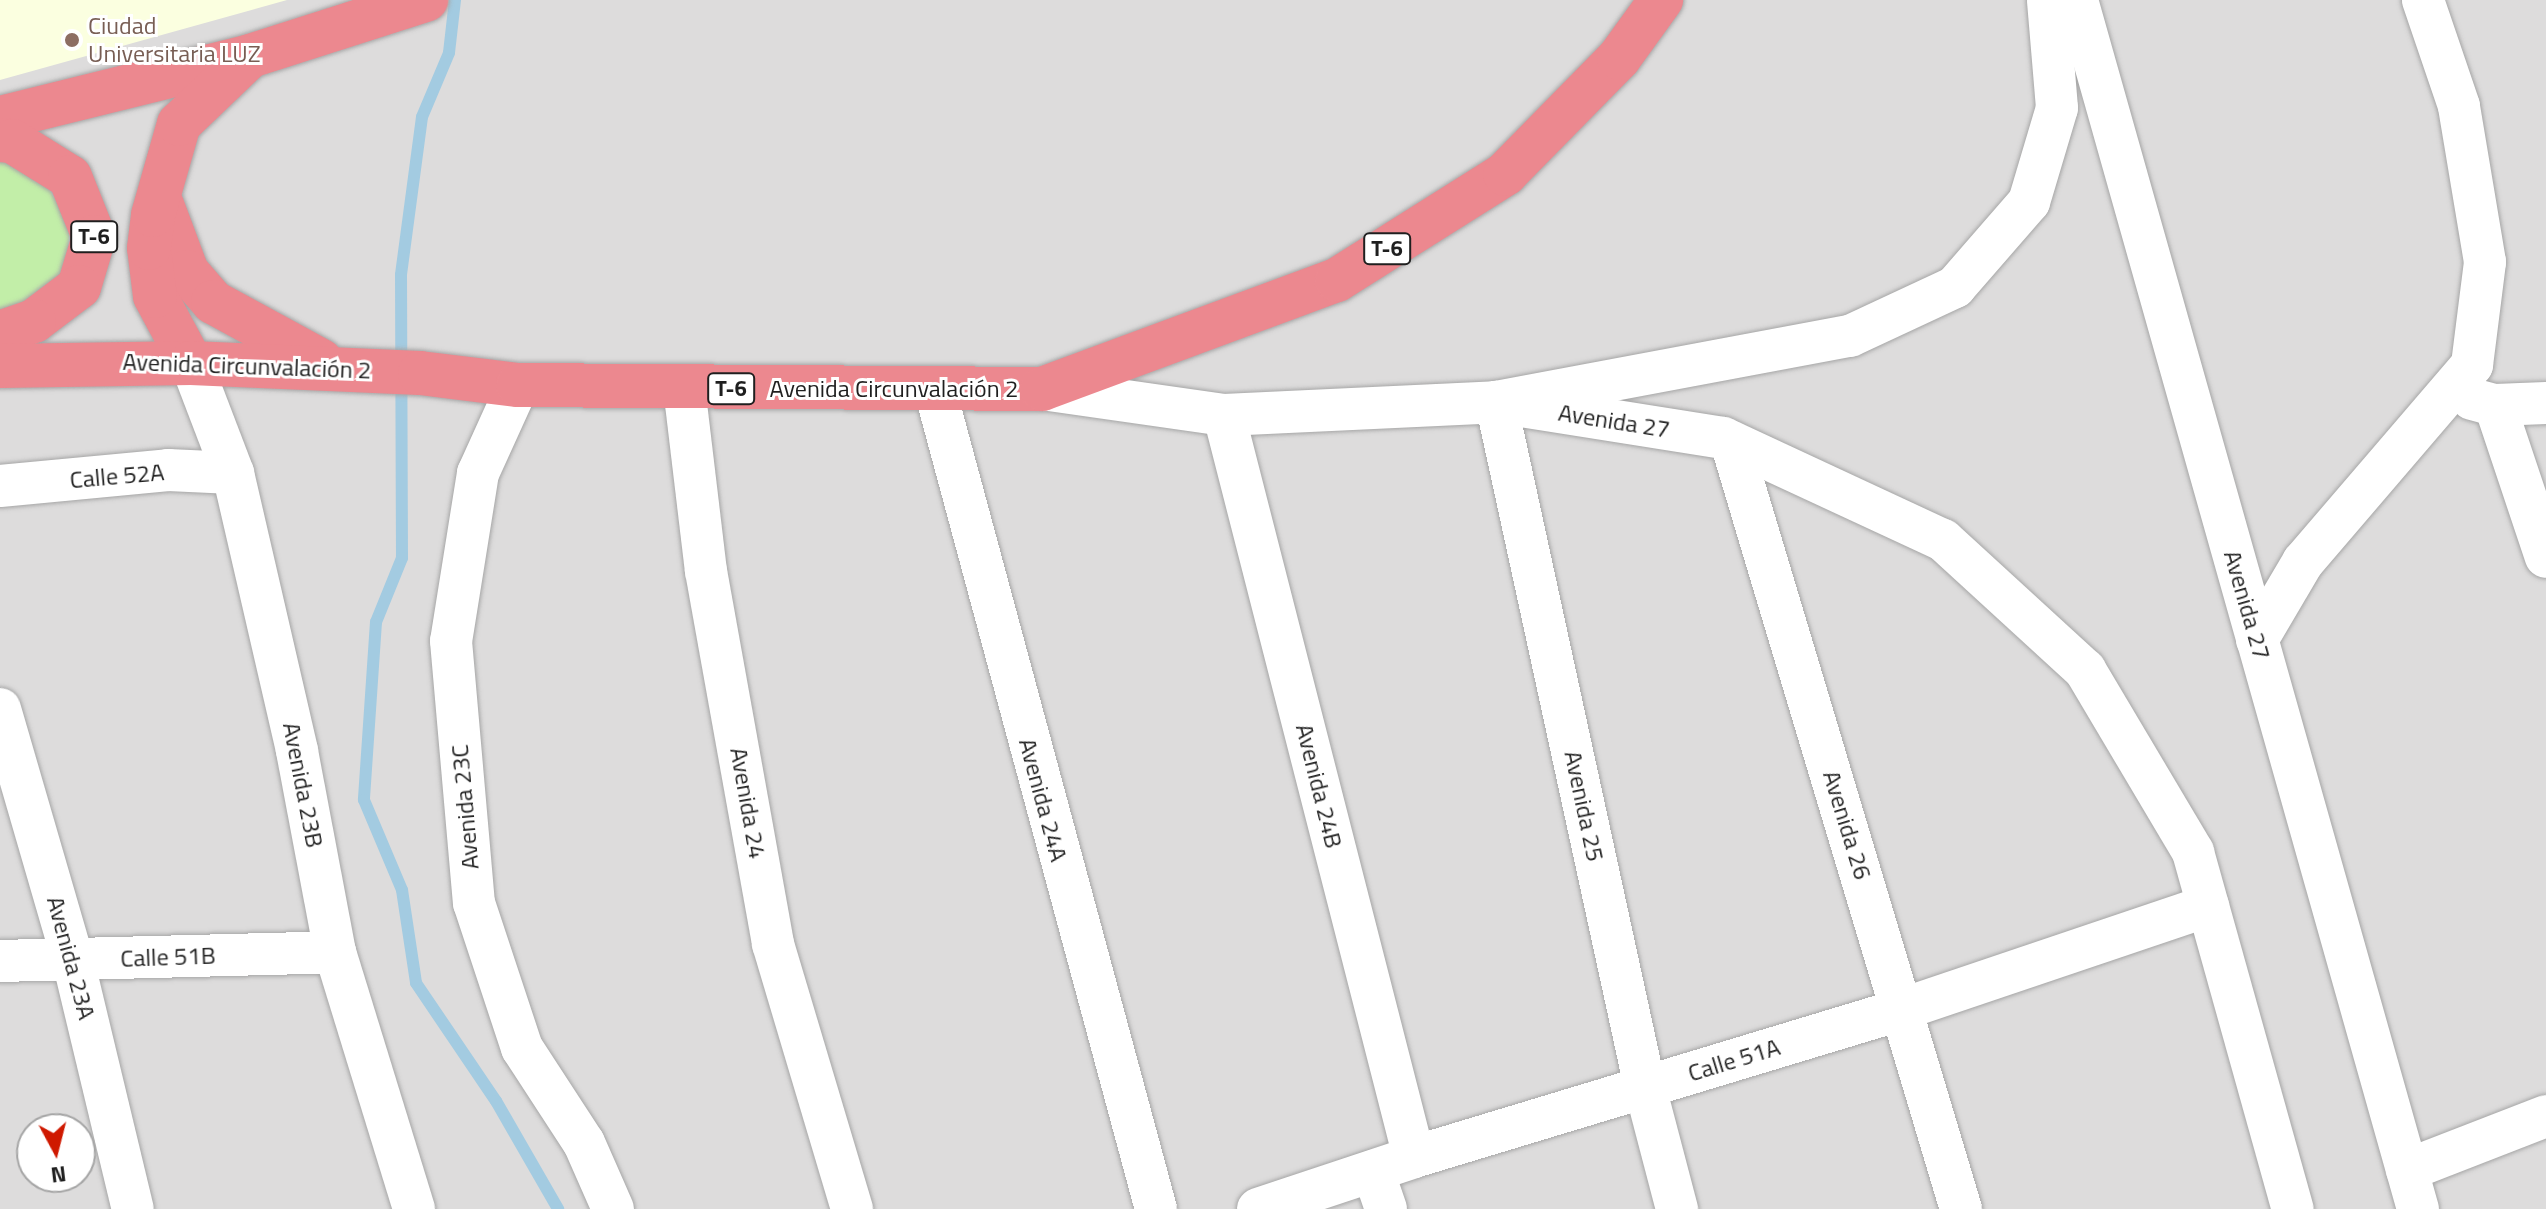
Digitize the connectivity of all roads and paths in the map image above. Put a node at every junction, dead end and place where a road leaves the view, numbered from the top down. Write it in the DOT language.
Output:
graph roads {
  1 [pos="426,0"];
  2 [pos="1661,0"];
  3 [pos="2048,0"];
  4 [pos="2077,0"];
  5 [pos="2423,0"];
  6 [pos="250,56"];
  7 [pos="0,118"];
  8 [pos="0,140"];
  9 [pos="160,183"];
  10 [pos="0,333"];
  11 [pos="191,363"];
  12 [pos="0,366"];
  13 [pos="338,369"];
  14 [pos="518,385"];
  15 [pos="684,387"];
  16 [pos="1042,389"];
  17 [pos="935,390"];
  18 [pos="2446,392"];
  19 [pos="1496,402"];
  20 [pos="2546,403"];
  21 [pos="2495,405"];
  22 [pos="1224,415"];
  23 [pos="1731,442"];
  24 [pos="233,473"];
  25 [pos="0,486"];
  26 [pos="2546,557"];
  27 [pos="2257,640"];
  28 [pos="0,709"];
  29 [pos="2208,906"];
  30 [pos="335,952"];
  31 [pos="73,960"];
  32 [pos="0,961"];
  33 [pos="1903,1009"];
  34 [pos="1645,1087"];
  35 [pos="2546,1116"];
  36 [pos="1414,1157"];
  37 [pos="1379,1190"];
  38 [pos="2413,1190"];
  39 [pos="133,1209"];
  40 [pos="414,1209"];
  41 [pos="613,1209"];
  42 [pos="852,1209"];
  43 [pos="1156,1209"];
  44 [pos="1258,1209"];
  45 [pos="1677,1209"];
  46 [pos="1961,1209"];
  47 [pos="2293,1209"];
  1 -- 6 [label="highway, T-6"];
  2 -- 16 [label="highway, Avenida Circunvalación 2 / T-6"];
  3 -- 19 [label="street"];
  4 -- 27 [label="street, Avenida 27"];
  5 -- 18 [label="street"];
  6 -- 7 [label="highway, T-6"];
  6 -- 9 [label="highway, T-6"];
  8 -- 10 [label="highway, T-6"];
  9 -- 11 [label="highway, T-6"];
  9 -- 13 [label="highway"];
  11 -- 12 [label="highway, Avenida Circunvalación 2 / T-6"];
  11 -- 13 [label="highway, Avenida Circunvalación 2 / T-6"];
  11 -- 24 [label="street, Avenida 23B"];
  13 -- 14 [label="highway, Avenida Circunvalación 2 / T-6"];
  14 -- 15 [label="highway, Avenida Circunvalación 2 / T-6"];
  14 -- 41 [label="street, Avenida 23C"];
  15 -- 17 [label="highway, Avenida Circunvalación 2 / T-6"];
  15 -- 42 [label="street, Avenida 24"];
  16 -- 17 [label="highway, Avenida Circunvalación 2 / T-6"];
  16 -- 22 [label="street"];
  17 -- 43 [label="street, Avenida 24A"];
  18 -- 21 [label="street"];
  18 -- 27 [label="street"];
  19 -- 22 [label="street"];
  19 -- 23 [label="street, Avenida 27"];
  19 -- 34 [label="street, Avenida 25"];
  20 -- 21 [label="street"];
  21 -- 26 [label="street"];
  22 -- 36 [label="street, Avenida 24B"];
  23 -- 29 [label="street, Avenida 27"];
  23 -- 33 [label="street, Avenida 26"];
  24 -- 25 [label="street, Calle 52A"];
  24 -- 30 [label="street, Avenida 23B"];
  27 -- 38 [label="street, Avenida 27"];
  28 -- 31 [label="street, Avenida 23A"];
  29 -- 33 [label="street, Calle 51A"];
  29 -- 47 [label="street, Avenida 27"];
  30 -- 31 [label="street, Calle 51B"];
  30 -- 40 [label="street, Avenida 23B"];
  31 -- 32 [label="street, Calle 51B"];
  31 -- 39 [label="street, Avenida 23A"];
  33 -- 34 [label="street, Calle 51A"];
  33 -- 46 [label="street, Avenida 26"];
  34 -- 36 [label="street, Calle 51A"];
  34 -- 45 [label="street, Avenida 25"];
  35 -- 38 [label="street"];
  36 -- 37 [label="street, Calle 51A"];
  37 -- 44 [label="street, Calle 51A"];
}
